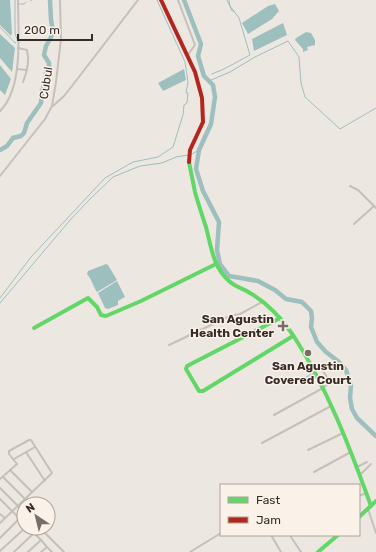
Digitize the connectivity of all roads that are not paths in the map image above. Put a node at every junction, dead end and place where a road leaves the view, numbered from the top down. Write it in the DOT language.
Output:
graph roads {
  1 [pos="18,0"];
  2 [pos="60,0"];
  3 [pos="138,0"];
  4 [pos="161,0"];
  5 [pos="178,0"];
  6 [pos="18,48"];
  7 [pos="187,57"];
  8 [pos="17,69"];
  9 [pos="27,70"];
  10 [pos="23,82"];
  11 [pos="52,106"];
  12 [pos="0,111"];
  13 [pos="0,176"];
  14 [pos="350,186"];
  15 [pos="375,207"];
  16 [pos="354,224"];
  17 [pos="216,264"];
  18 [pos="262,302"];
  19 [pos="280,318"];
  20 [pos="34,328"];
  21 [pos="293,336"];
  22 [pos="169,345"];
  23 [pos="320,366"];
  24 [pos="315,373"];
  25 [pos="308,377"];
  26 [pos="323,388"];
  27 [pos="331,406"];
  28 [pos="274,414"];
  29 [pos="343,433"];
  30 [pos="262,443"];
  31 [pos="35,447"];
  32 [pos="308,450"];
  33 [pos="26,452"];
  34 [pos="351,452"];
  35 [pos="14,460"];
  36 [pos="367,462"];
  37 [pos="371,464"];
  38 [pos="357,466"];
  39 [pos="10,470"];
  40 [pos="314,472"];
  41 [pos="359,474"];
  42 [pos="3,477"];
  43 [pos="0,479"];
  44 [pos="45,481"];
  45 [pos="0,488"];
  46 [pos="32,492"];
  47 [pos="366,493"];
  48 [pos="22,496"];
  49 [pos="28,496"];
  50 [pos="360,496"];
  51 [pos="0,499"];
  52 [pos="376,501"];
  53 [pos="16,504"];
  54 [pos="370,507"];
  55 [pos="16,508"];
  56 [pos="12,512"];
  57 [pos="0,514"];
  58 [pos="16,516"];
  59 [pos="360,516"];
  60 [pos="5,518"];
  61 [pos="0,523"];
  62 [pos="16,523"];
  63 [pos="375,527"];
  64 [pos="376,533"];
  65 [pos="220,534"];
  66 [pos="17,536"];
  67 [pos="31,536"];
  68 [pos="37,536"];
  69 [pos="48,536"];
  70 [pos="272,536"];
  71 [pos="337,536"];
  72 [pos="291,537"];
  73 [pos="0,538"];
  74 [pos="41,540"];
  75 [pos="47,547"];
  76 [pos="1,551"];
  77 [pos="14,552"];
  78 [pos="28,552"];
  79 [pos="41,552"];
  80 [pos="52,552"];
  81 [pos="64,552"];
  82 [pos="190,552"];
  83 [pos="281,552"];
  84 [pos="301,552"];
  85 [pos="318,552"];
  1 -- 6 [label="street"];
  2 -- 11 [label="street, Cubul"];
  3 -- 11 [label="street"];
  4 -- 7 [label="street"];
  5 -- 7 [label="street"];
  6 -- 8 [label="street"];
  6 -- 9 [label="street"];
  7 -- 17 [label="street"];
  8 -- 9 [label="street"];
  8 -- 12 [label="street"];
  9 -- 10 [label="street"];
  11 -- 13 [label="street, Cubul"];
  14 -- 15 [label="street"];
  15 -- 16 [label="street"];
  17 -- 18 [label="street"];
  17 -- 20 [label="street"];
  18 -- 19 [label="street"];
  18 -- 22 [label="street"];
  19 -- 21 [label="street"];
  19 -- 21 [label="street"];
  21 -- 24 [label="street"];
  23 -- 26 [label="street"];
  24 -- 25 [label="street"];
  24 -- 26 [label="street"];
  26 -- 27 [label="street"];
  26 -- 28 [label="street"];
  27 -- 29 [label="street"];
  27 -- 30 [label="street"];
  29 -- 32 [label="street"];
  29 -- 34 [label="street"];
  31 -- 33 [label="street"];
  31 -- 35 [label="street"];
  31 -- 44 [label="street"];
  33 -- 35 [label="street"];
  33 -- 44 [label="street"];
  34 -- 38 [label="street"];
  34 -- 40 [label="street"];
  35 -- 39 [label="street"];
  36 -- 38 [label="street"];
  37 -- 41 [label="street"];
  38 -- 41 [label="street"];
  39 -- 42 [label="street"];
  39 -- 46 [label="street"];
  41 -- 47 [label="street"];
  42 -- 43 [label="street"];
  42 -- 48 [label="street"];
  44 -- 46 [label="street"];
  45 -- 53 [label="street"];
  46 -- 49 [label="street"];
  47 -- 50 [label="street"];
  47 -- 54 [label="street"];
  51 -- 56 [label="street"];
  52 -- 54 [label="street"];
  54 -- 59 [label="street"];
  54 -- 63 [label="street"];
  55 -- 56 [label="street"];
  56 -- 58 [label="street"];
  56 -- 60 [label="street"];
  57 -- 60 [label="street"];
  60 -- 61 [label="street"];
  62 -- 73 [label="street"];
  63 -- 64 [label="street"];
  65 -- 82 [label="street"];
  66 -- 76 [label="street"];
  67 -- 77 [label="street"];
  68 -- 74 [label="street"];
  69 -- 81 [label="street"];
  70 -- 83 [label="street"];
  71 -- 85 [label="street"];
  72 -- 84 [label="street"];
  74 -- 75 [label="street"];
  74 -- 78 [label="street"];
  75 -- 79 [label="street"];
  75 -- 80 [label="street"];
}
